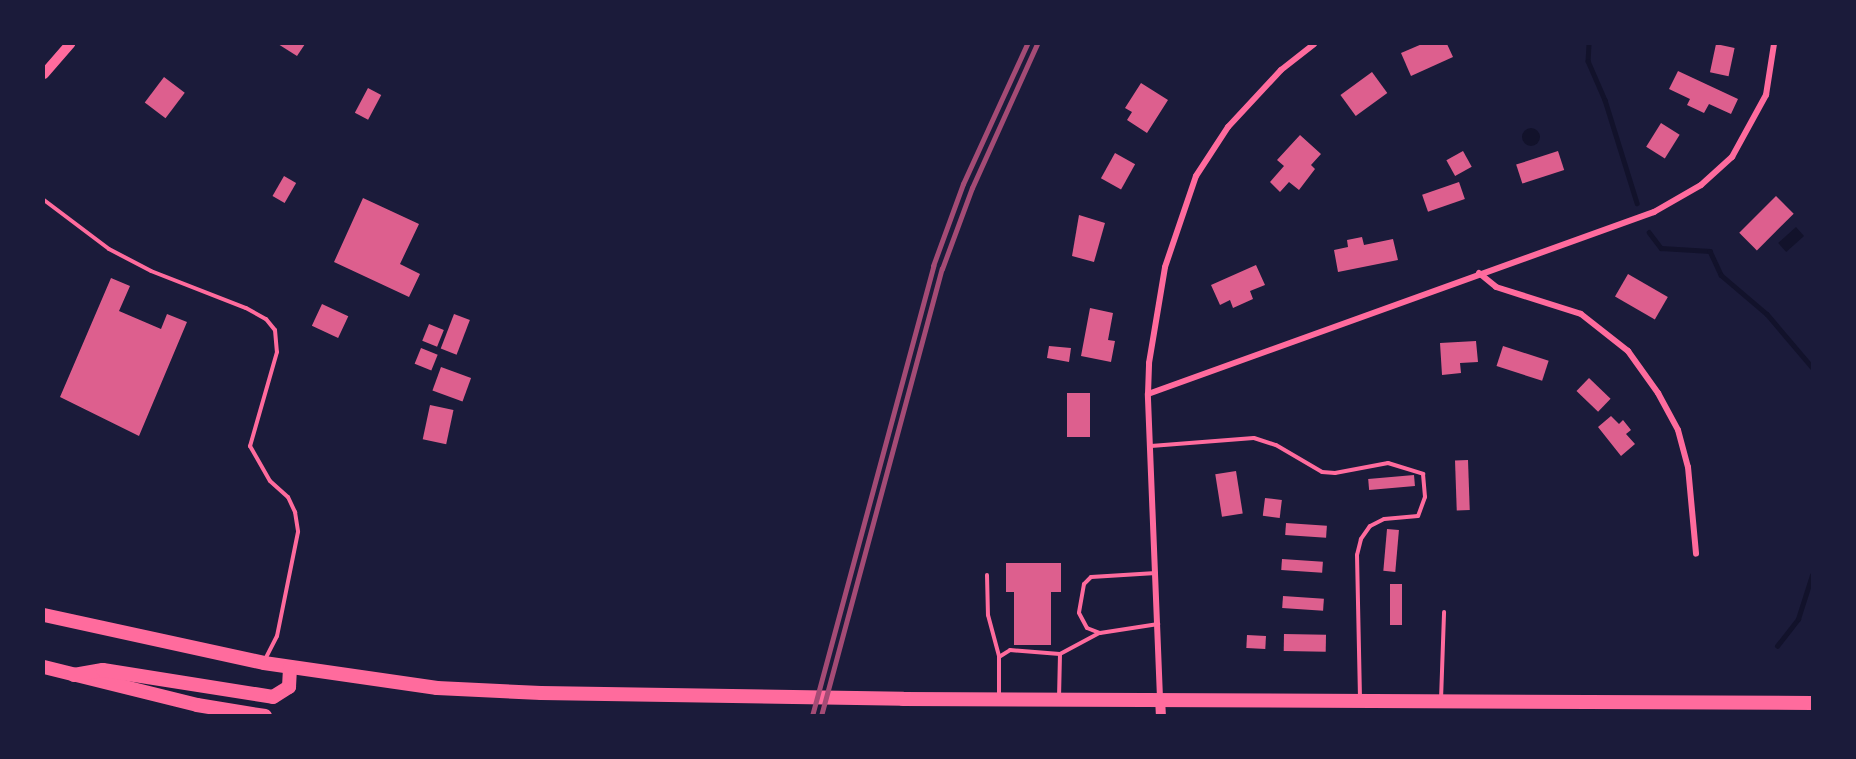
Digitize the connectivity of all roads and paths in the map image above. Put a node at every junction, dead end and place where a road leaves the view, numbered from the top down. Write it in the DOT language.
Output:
graph roads {
  1 [pos="70,44"];
  2 [pos="1314,44"];
  3 [pos="1774,44"];
  4 [pos="44,74"];
  5 [pos="44,200"];
  6 [pos="1479,273"];
  7 [pos="1148,394"];
  8 [pos="1150,446"];
  9 [pos="1696,554"];
  10 [pos="1156,573"];
  11 [pos="987,575"];
  12 [pos="1444,612"];
  13 [pos="44,615"];
  14 [pos="1159,624"];
  15 [pos="1100,633"];
  16 [pos="1060,654"];
  17 [pos="999,657"];
  18 [pos="264,663"];
  19 [pos="44,667"];
  20 [pos="290,667"];
  21 [pos="74,675"];
  22 [pos="1160,698"];
  23 [pos="999,699"];
  24 [pos="1058,699"];
  25 [pos="1360,700"];
  26 [pos="1441,700"];
  27 [pos="1812,703"];
  28 [pos="265,716"];
  29 [pos="1161,716"];
  1 -- 4 [label="main road"];
  2 -- 7 [label="street"];
  3 -- 6 [label="street"];
  5 -- 18 [label="lane"];
  6 -- 7 [label="street"];
  6 -- 9 [label="street"];
  7 -- 8 [label="street"];
  8 -- 10 [label="street"];
  8 -- 25 [label="lane"];
  10 -- 14 [label="street"];
  10 -- 15 [label="lane"];
  11 -- 17 [label="lane"];
  12 -- 26 [label="lane"];
  13 -- 18 [label="highway"];
  14 -- 15 [label="lane"];
  14 -- 22 [label="street"];
  15 -- 16 [label="lane"];
  16 -- 17 [label="lane"];
  16 -- 24 [label="lane"];
  17 -- 23 [label="lane"];
  18 -- 20 [label="highway"];
  19 -- 21 [label="highway"];
  20 -- 21 [label="highway"];
  20 -- 23 [label="highway"];
  21 -- 28 [label="highway"];
  22 -- 24 [label="highway"];
  22 -- 25 [label="highway"];
  22 -- 29 [label="main road"];
  23 -- 24 [label="highway"];
  25 -- 26 [label="highway"];
  26 -- 27 [label="highway"];
}
